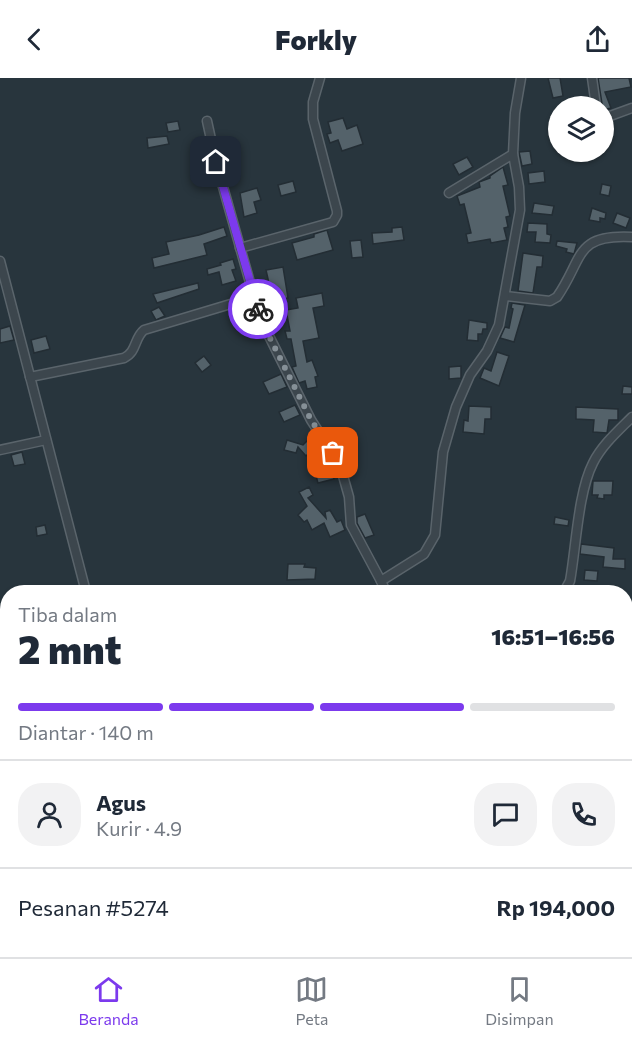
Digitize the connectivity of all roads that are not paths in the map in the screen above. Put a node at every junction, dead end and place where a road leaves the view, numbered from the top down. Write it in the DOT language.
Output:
graph roads {
  1 [pos="320,78"];
  2 [pos="521,78"];
  3 [pos="592,78"];
  4 [pos="595,96"];
  5 [pos="632,108"];
  6 [pos="614,115"];
  7 [pos="207,122"];
  8 [pos="513,154"];
  9 [pos="449,193"];
  10 [pos="632,237"];
  11 [pos="240,248"];
  12 [pos="0,261"];
  13 [pos="505,296"];
  14 [pos="254,297"];
  15 [pos="30,377"];
  16 [pos="632,417"];
  17 [pos="46,440"];
  18 [pos="0,450"];
  19 [pos="381,581"];
  20 [pos="84,585"];
  21 [pos="383,585"];
  22 [pos="568,585"];
  1 -- 11 [label="street"];
  2 -- 8 [label="street"];
  3 -- 4 [label="street"];
  5 -- 6 [label="street"];
  7 -- 11 [label="street"];
  8 -- 9 [label="street"];
  8 -- 13 [label="street"];
  10 -- 13 [label="street"];
  11 -- 14 [label="street"];
  12 -- 15 [label="street"];
  13 -- 19 [label="street"];
  14 -- 15 [label="street"];
  14 -- 19 [label="street"];
  15 -- 17 [label="street"];
  16 -- 22 [label="street"];
  17 -- 18 [label="street"];
  17 -- 20 [label="street"];
  19 -- 21 [label="street"];
}
